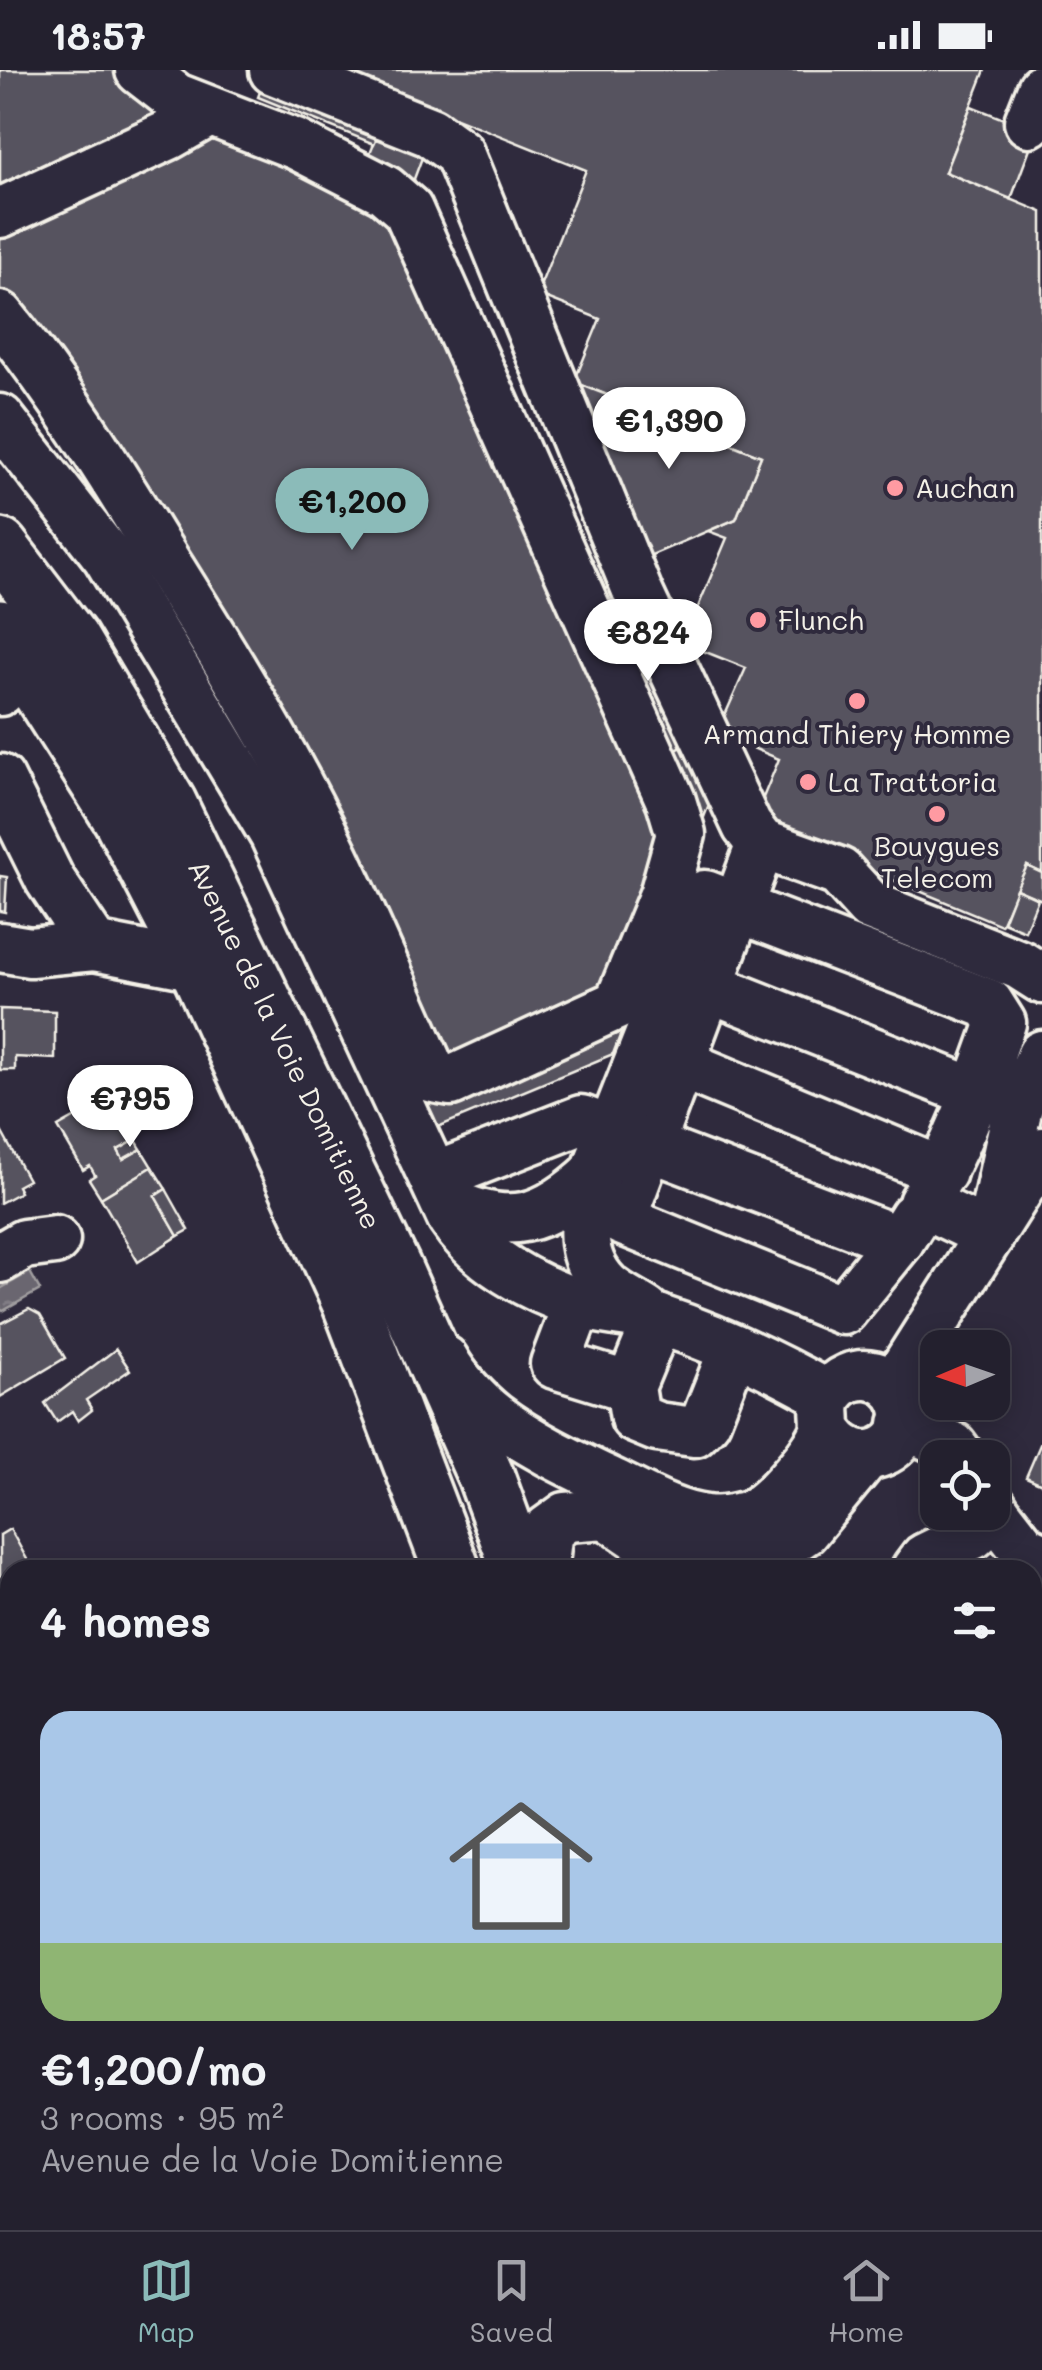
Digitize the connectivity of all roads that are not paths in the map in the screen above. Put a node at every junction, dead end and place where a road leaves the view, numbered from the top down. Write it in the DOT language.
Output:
graph roads {
  1 [pos="140,70"];
  2 [pos="274,70"];
  3 [pos="209,112"];
  4 [pos="148,122"];
  5 [pos="0,184"];
  6 [pos="0,212"];
  7 [pos="0,316"];
  8 [pos="0,383"];
  9 [pos="0,420"];
  10 [pos="0,547"];
  11 [pos="107,556"];
  12 [pos="7,658"];
  13 [pos="0,778"];
  14 [pos="761,844"];
  15 [pos="721,901"];
  16 [pos="94,946"];
  17 [pos="0,947"];
  18 [pos="197,966"];
  19 [pos="1042,979"];
  20 [pos="691,980"];
  21 [pos="1042,1056"];
  22 [pos="662,1057"];
  23 [pos="976,1093"];
  24 [pos="619,1150"];
  25 [pos="1042,1152"];
  26 [pos="440,1189"];
  27 [pos="921,1206"];
  28 [pos="990,1235"];
  29 [pos="56,1240"];
  30 [pos="0,1258"];
  31 [pos="392,1268"];
  32 [pos="578,1303"];
  33 [pos="658,1319"];
  34 [pos="734,1349"];
  35 [pos="630,1387"];
  36 [pos="899,1405"];
  37 [pos="827,1412"];
  38 [pos="943,1440"];
  39 [pos="866,1456"];
  40 [pos="1014,1539"];
  41 [pos="443,1557"];
  42 [pos="516,1560"];
  43 [pos="544,1560"];
  44 [pos="688,1560"];
  45 [pos="755,1560"];
  46 [pos="924,1560"];
  1 -- 3 [label="street"];
  2 -- 14 [label="street"];
  3 -- 6 [label="street"];
  3 -- 7 [label="street"];
  4 -- 5 [label="street"];
  8 -- 11 [label="street"];
  9 -- 11 [label="street"];
  10 -- 31 [label="main road, Avenue de la Voie Domitienne"];
  11 -- 26 [label="street"];
  12 -- 18 [label="main road, Avenue de la Voie Domitienne"];
  13 -- 16 [label="street"];
  14 -- 15 [label="street"];
  14 -- 19 [label="street"];
  15 -- 20 [label="street"];
  15 -- 23 [label="street"];
  16 -- 17 [label="street"];
  16 -- 18 [label="street"];
  18 -- 41 [label="main road, Avenue de la Voie Domitienne"];
  20 -- 22 [label="street"];
  20 -- 23 [label="street"];
  21 -- 28 [label="street"];
  22 -- 24 [label="street"];
  22 -- 27 [label="street"];
  23 -- 27 [label="street"];
  24 -- 26 [label="street"];
  24 -- 26 [label="street"];
  24 -- 27 [label="street"];
  24 -- 27 [label="street"];
  24 -- 33 [label="street"];
  25 -- 28 [label="street"];
  26 -- 32 [label="street"];
  27 -- 28 [label="street"];
  28 -- 36 [label="street"];
  29 -- 30 [label="street"];
  31 -- 37 [label="street"];
  31 -- 42 [label="main road, Avenue de la Voie Domitienne"];
  32 -- 33 [label="street"];
  32 -- 35 [label="street"];
  33 -- 34 [label="street"];
  33 -- 35 [label="street"];
  34 -- 35 [label="street"];
  34 -- 37 [label="street"];
  36 -- 37 [label="street"];
  36 -- 38 [label="street"];
  36 -- 39 [label="street"];
  37 -- 39 [label="street"];
  39 -- 45 [label="street"];
  40 -- 46 [label="street"];
  43 -- 44 [label="street"];
}
